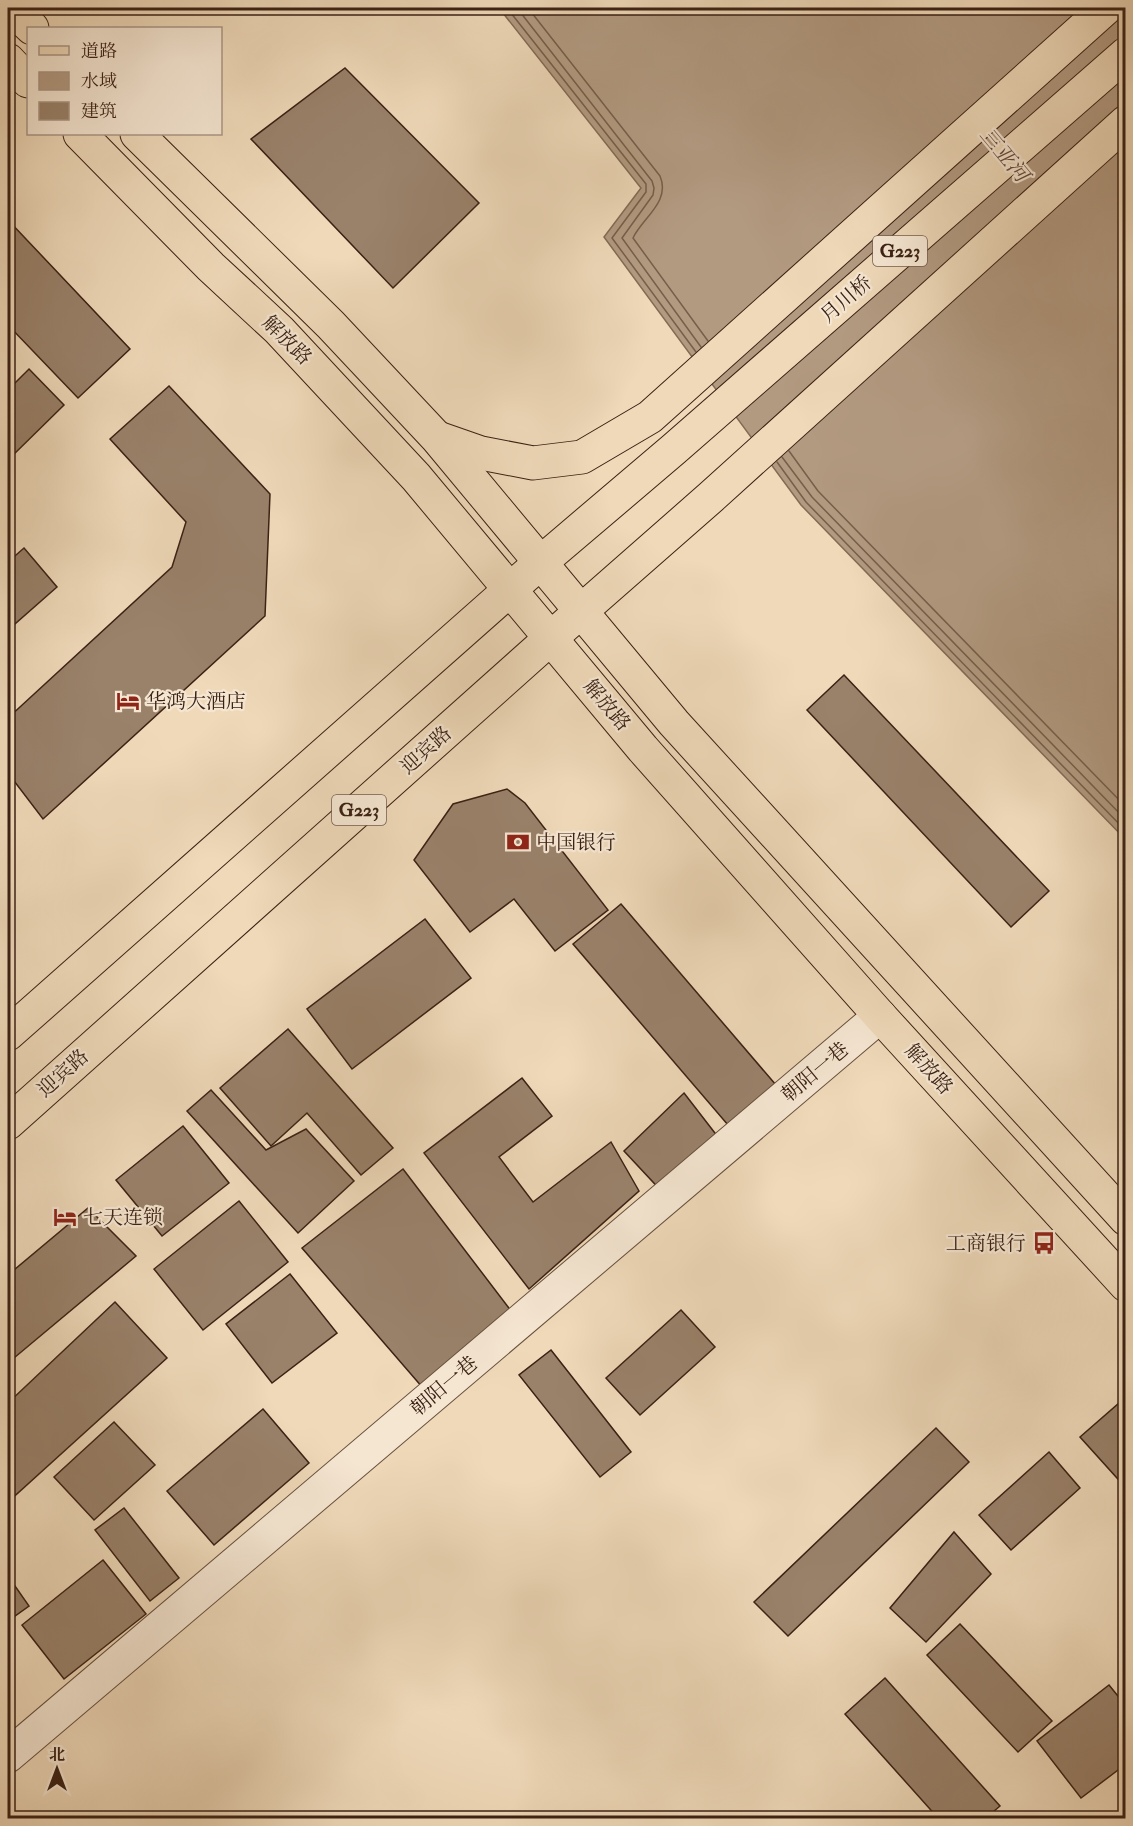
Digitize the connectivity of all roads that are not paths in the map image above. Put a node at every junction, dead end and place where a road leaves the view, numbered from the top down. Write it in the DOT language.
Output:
graph roads {
  1 [pos="11,8"];
  2 [pos="1106,8"];
  3 [pos="31,27"];
  4 [pos="1125,54"];
  5 [pos="8,60"];
  6 [pos="27,80"];
  7 [pos="1125,122"];
  8 [pos="81,135"];
  9 [pos="138,135"];
  10 [pos="436,438"];
  11 [pos="540,563"];
  12 [pos="511,590"];
  13 [pos="580,612"];
  14 [pos="551,638"];
  15 [pos="880,1016"];
  16 [pos="8,1034"];
  17 [pos="8,1123"];
  18 [pos="1125,1219"];
  19 [pos="1125,1285"];
  20 [pos="8,1756"];
  1 -- 3 [label="main road"];
  2 -- 10 [label="main road"];
  4 -- 11 [label="main road, 月川桥 / G223"];
  5 -- 6 [label="main road"];
  7 -- 13 [label="main road, 迎宾路 / G223"];
  8 -- 12 [label="main road, 解放路"];
  9 -- 10 [label="main road, 解放路"];
  10 -- 11 [label="main road, 解放路"];
  11 -- 12 [label="main road, G223"];
  11 -- 13 [label="main road, 解放路"];
  12 -- 14 [label="main road, 解放路"];
  12 -- 16 [label="main road, G223"];
  13 -- 14 [label="main road, 迎宾路 / G223"];
  13 -- 18 [label="main road, 解放路"];
  14 -- 15 [label="main road, 解放路"];
  14 -- 17 [label="main road, 迎宾路 / G223"];
  15 -- 19 [label="main road, 解放路"];
  15 -- 20 [label="street, 朝阳一巷"];
}
